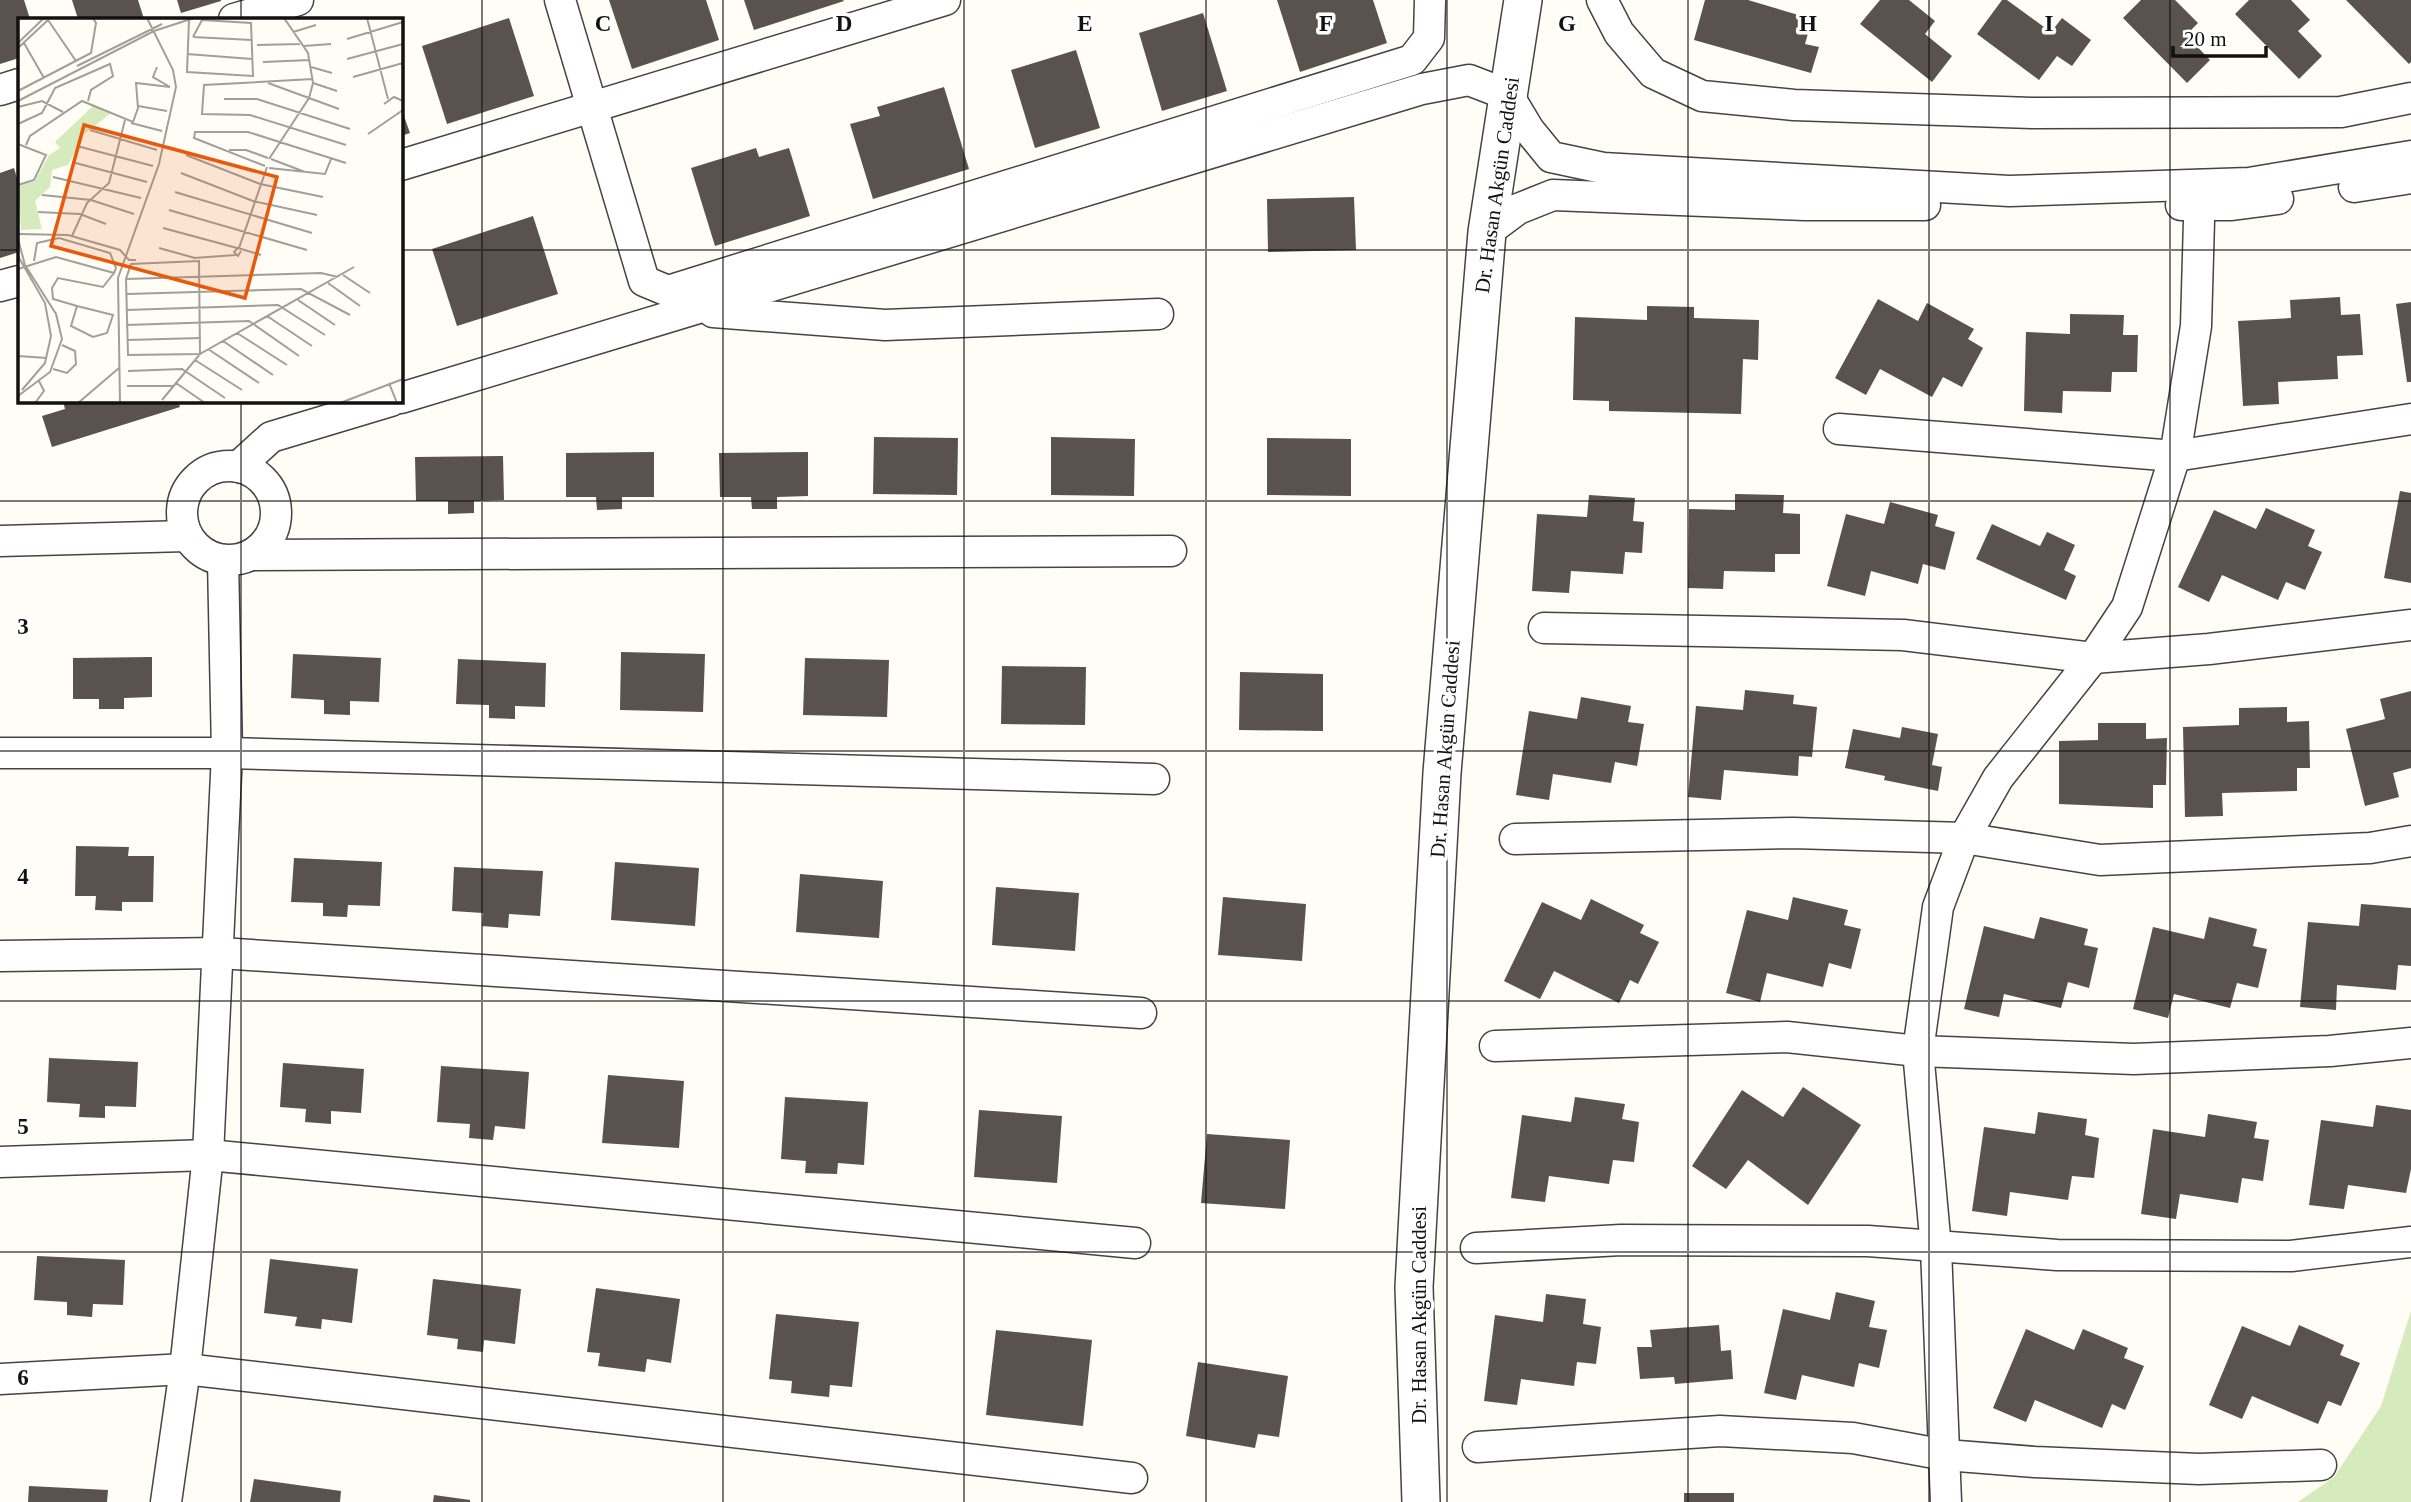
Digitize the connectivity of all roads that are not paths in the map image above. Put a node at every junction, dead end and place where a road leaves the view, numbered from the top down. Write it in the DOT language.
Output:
graph roads {
  1 [pos="298,0"];
  2 [pos="560,0"];
  3 [pos="945,0"];
  4 [pos="1430,0"];
  5 [pos="1523,0"];
  6 [pos="1602,0"];
  7 [pos="237,18"];
  8 [pos="18,84"];
  9 [pos="0,90"];
  10 [pos="1508,95"];
  11 [pos="2411,98"];
  12 [pos="592,107"];
  13 [pos="2411,156"];
  14 [pos="402,165"];
  15 [pos="2411,178"];
  16 [pos="2200,195"];
  17 [pos="1487,232"];
  18 [pos="18,281"];
  19 [pos="0,286"];
  20 [pos="695,310"];
  21 [pos="1158,314"];
  22 [pos="402,398"];
  23 [pos="388,402"];
  24 [pos="2411,419"];
  25 [pos="1839,429"];
  26 [pos="2175,456"];
  27 [pos="238,467"];
  28 [pos="187,536"];
  29 [pos="0,541"];
  30 [pos="1171,551"];
  31 [pos="237,557"];
  32 [pos="2411,625"];
  33 [pos="1544,628"];
  34 [pos="2093,658"];
  35 [pos="0,752"];
  36 [pos="227,753"];
  37 [pos="1154,779"];
  38 [pos="1964,838"];
  39 [pos="1515,839"];
  40 [pos="2411,841"];
  41 [pos="220,953"];
  42 [pos="0,956"];
  43 [pos="1141,1013"];
  44 [pos="2411,1043"];
  45 [pos="1494,1046"];
  46 [pos="1918,1051"];
  47 [pos="208,1155"];
  48 [pos="0,1162"];
  49 [pos="2411,1242"];
  50 [pos="1135,1243"];
  51 [pos="1476,1248"];
  52 [pos="1936,1248"];
  53 [pos="185,1369"];
  54 [pos="0,1379"];
  55 [pos="1479,1447"];
  56 [pos="1945,1455"];
  57 [pos="2321,1465"];
  58 [pos="1132,1478"];
  59 [pos="166,1502"];
  60 [pos="1421,1502"];
  61 [pos="1946,1502"];
  1 -- 7 [label="street"];
  2 -- 12 [label="street"];
  3 -- 12 [label="street"];
  4 -- 12 [label="street"];
  5 -- 10 [label="street, Dr. Hasan Akgün Caddesi"];
  6 -- 11 [label="street"];
  8 -- 9 [label="street"];
  10 -- 16 [label="street"];
  10 -- 17 [label="street, Dr. Hasan Akgün Caddesi"];
  10 -- 20 [label="street"];
  12 -- 14 [label="street"];
  13 -- 16 [label="street"];
  15 -- 16 [label="street"];
  16 -- 17 [label="street"];
  16 -- 26 [label="street"];
  17 -- 60 [label="street, Dr. Hasan Akgün Caddesi"];
  18 -- 19 [label="street"];
  20 -- 21 [label="street"];
  20 -- 22 [label="street"];
  23 -- 27 [label="street"];
  24 -- 26 [label="street"];
  25 -- 26 [label="street"];
  26 -- 34 [label="street"];
  27 -- 28 [label="street"];
  27 -- 31 [label="street"];
  28 -- 29 [label="street"];
  28 -- 31 [label="street"];
  30 -- 31 [label="street"];
  31 -- 36 [label="street"];
  32 -- 34 [label="street"];
  33 -- 34 [label="street"];
  34 -- 38 [label="street"];
  35 -- 36 [label="street"];
  36 -- 37 [label="street"];
  36 -- 41 [label="street"];
  38 -- 39 [label="street"];
  38 -- 40 [label="street"];
  38 -- 46 [label="street"];
  41 -- 42 [label="street"];
  41 -- 43 [label="street"];
  41 -- 47 [label="street"];
  44 -- 46 [label="street"];
  45 -- 46 [label="street"];
  46 -- 52 [label="street"];
  47 -- 48 [label="street"];
  47 -- 50 [label="street"];
  47 -- 53 [label="street"];
  49 -- 52 [label="street"];
  51 -- 52 [label="street"];
  52 -- 56 [label="street"];
  53 -- 54 [label="street"];
  53 -- 58 [label="street"];
  53 -- 59 [label="street"];
  55 -- 56 [label="street"];
  56 -- 57 [label="street"];
  56 -- 61 [label="street"];
}
